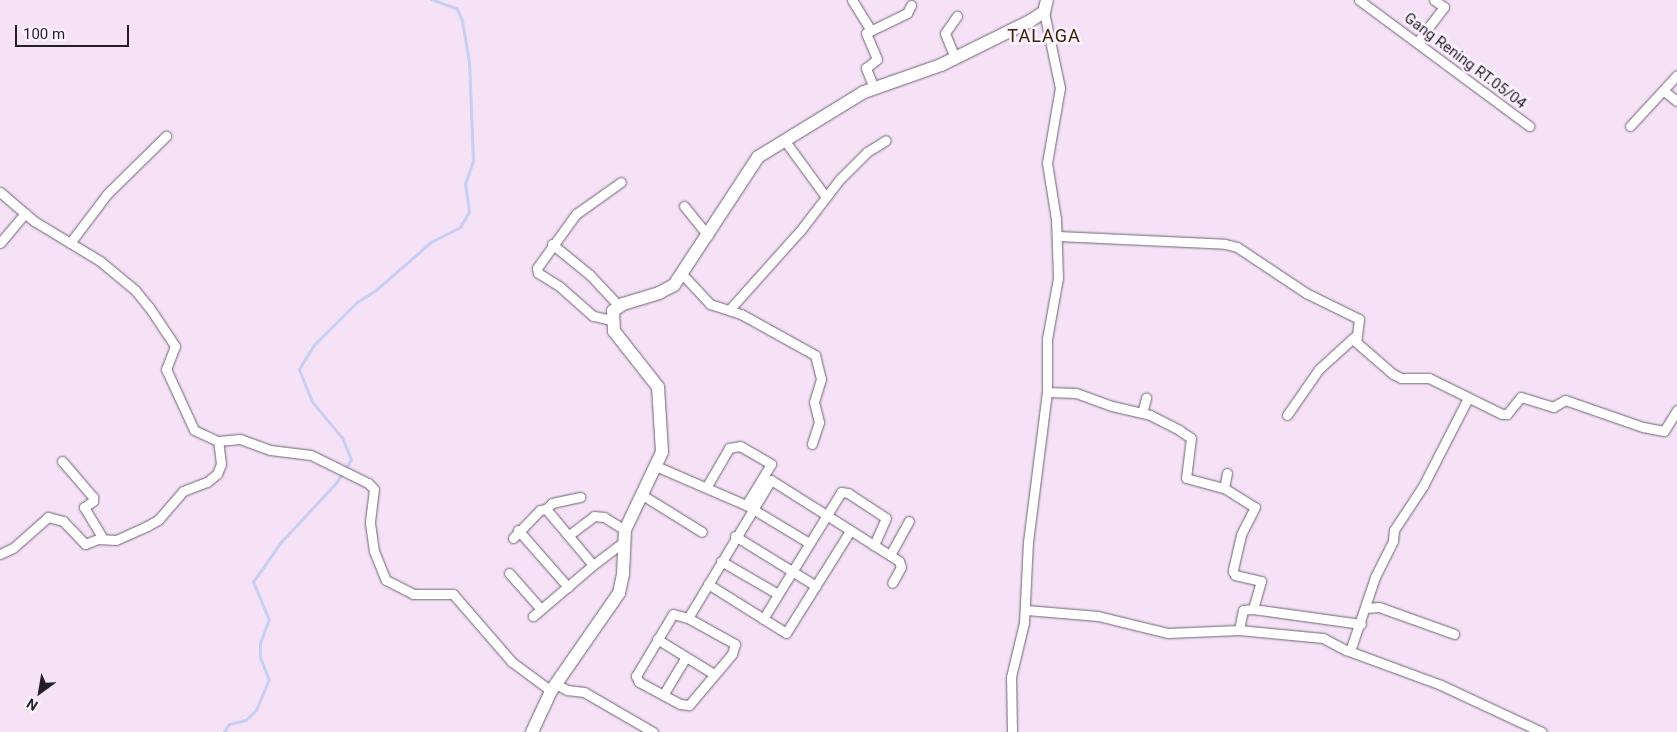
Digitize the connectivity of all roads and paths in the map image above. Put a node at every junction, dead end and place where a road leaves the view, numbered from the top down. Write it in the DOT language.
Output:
graph roads {
  1 [pos="852,0"];
  2 [pos="1359,0"];
  3 [pos="1434,0"];
  4 [pos="911,5"];
  5 [pos="1045,6"];
  6 [pos="957,16"];
  7 [pos="871,30"];
  8 [pos="1418,41"];
  9 [pos="955,58"];
  10 [pos="1677,75"];
  11 [pos="874,88"];
  12 [pos="1664,91"];
  13 [pos="1677,101"];
  14 [pos="1530,126"];
  15 [pos="1630,126"];
  16 [pos="166,136"];
  17 [pos="886,140"];
  18 [pos="784,141"];
  19 [pos="621,182"];
  20 [pos="0,192"];
  21 [pos="826,197"];
  22 [pos="684,206"];
  23 [pos="25,213"];
  24 [pos="708,236"];
  25 [pos="1058,236"];
  26 [pos="0,243"];
  27 [pos="70,243"];
  28 [pos="552,244"];
  29 [pos="683,275"];
  30 [pos="619,306"];
  31 [pos="729,310"];
  32 [pos="611,320"];
  33 [pos="1354,337"];
  34 [pos="1047,392"];
  35 [pos="1146,398"];
  36 [pos="1468,398"];
  37 [pos="1677,410"];
  38 [pos="1142,413"];
  39 [pos="1287,415"];
  40 [pos="218,441"];
  41 [pos="812,444"];
  42 [pos="62,460"];
  43 [pos="658,467"];
  44 [pos="1227,474"];
  45 [pos="768,478"];
  46 [pos="708,486"];
  47 [pos="1224,488"];
  48 [pos="644,496"];
  49 [pos="580,497"];
  50 [pos="749,506"];
  51 [pos="546,509"];
  52 [pos="825,515"];
  53 [pos="909,521"];
  54 [pos="518,530"];
  55 [pos="850,531"];
  56 [pos="702,532"];
  57 [pos="569,535"];
  58 [pos="625,536"];
  59 [pos="735,536"];
  60 [pos="513,538"];
  61 [pos="103,539"];
  62 [pos="809,543"];
  63 [pos="874,545"];
  64 [pos="0,554"];
  65 [pos="890,555"];
  66 [pos="721,561"];
  67 [pos="594,565"];
  68 [pos="793,570"];
  69 [pos="509,573"];
  70 [pos="892,582"];
  71 [pos="708,584"];
  72 [pos="816,586"];
  73 [pos="568,587"];
  74 [pos="778,594"];
  75 [pos="1253,608"];
  76 [pos="1366,608"];
  77 [pos="541,609"];
  78 [pos="1026,610"];
  79 [pos="532,616"];
  80 [pos="688,618"];
  81 [pos="763,619"];
  82 [pos="1361,624"];
  83 [pos="1239,630"];
  84 [pos="1454,634"];
  85 [pos="657,639"];
  86 [pos="1350,651"];
  87 [pos="686,657"];
  88 [pos="714,674"];
  89 [pos="554,687"];
  90 [pos="663,695"];
  91 [pos="533,730"];
  92 [pos="653,732"];
  93 [pos="1012,732"];
  94 [pos="1542,732"];
  1 -- 7 [label="street"];
  2 -- 8 [label="street, Gang Rening RT.05/04"];
  3 -- 8 [label="street"];
  4 -- 7 [label="street"];
  5 -- 9 [label="street"];
  5 -- 25 [label="street"];
  6 -- 9 [label="street"];
  7 -- 11 [label="street"];
  8 -- 14 [label="street, Gang Rening RT.05/04"];
  9 -- 11 [label="street"];
  10 -- 12 [label="street"];
  11 -- 18 [label="street"];
  12 -- 13 [label="street"];
  12 -- 15 [label="street"];
  16 -- 27 [label="street"];
  17 -- 21 [label="street"];
  18 -- 21 [label="street"];
  18 -- 24 [label="street"];
  19 -- 28 [label="street"];
  20 -- 23 [label="street"];
  21 -- 31 [label="street"];
  22 -- 24 [label="street"];
  23 -- 26 [label="street"];
  23 -- 27 [label="street"];
  24 -- 29 [label="street"];
  25 -- 33 [label="street"];
  25 -- 34 [label="street"];
  27 -- 40 [label="street"];
  28 -- 30 [label="street"];
  28 -- 32 [label="street"];
  29 -- 30 [label="street"];
  29 -- 31 [label="street"];
  30 -- 32 [label="street"];
  31 -- 41 [label="street"];
  32 -- 43 [label="street"];
  33 -- 36 [label="street"];
  33 -- 39 [label="street"];
  34 -- 38 [label="street"];
  34 -- 78 [label="street"];
  35 -- 38 [label="street"];
  36 -- 37 [label="street"];
  36 -- 76 [label="street"];
  38 -- 47 [label="street"];
  40 -- 61 [label="street"];
  40 -- 89 [label="street"];
  42 -- 61 [label="street"];
  43 -- 46 [label="street"];
  43 -- 48 [label="street"];
  44 -- 47 [label="street"];
  45 -- 46 [label="street"];
  45 -- 50 [label="street"];
  45 -- 52 [label="street"];
  46 -- 50 [label="street"];
  47 -- 75 [label="street"];
  48 -- 56 [label="street"];
  48 -- 58 [label="street"];
  49 -- 51 [label="street"];
  50 -- 59 [label="street"];
  50 -- 62 [label="street"];
  51 -- 54 [label="street"];
  51 -- 57 [label="street"];
  52 -- 55 [label="street"];
  52 -- 62 [label="street"];
  52 -- 63 [label="street"];
  53 -- 65 [label="street"];
  54 -- 60 [label="street"];
  54 -- 73 [label="street"];
  55 -- 63 [label="street"];
  55 -- 72 [label="street"];
  57 -- 58 [label="street"];
  57 -- 67 [label="street"];
  58 -- 67 [label="street"];
  58 -- 89 [label="street"];
  59 -- 66 [label="street"];
  59 -- 68 [label="street"];
  61 -- 64 [label="street"];
  62 -- 68 [label="street"];
  63 -- 65 [label="street"];
  65 -- 70 [label="street"];
  66 -- 71 [label="street"];
  66 -- 74 [label="street"];
  67 -- 73 [label="street"];
  68 -- 72 [label="street"];
  68 -- 74 [label="street"];
  69 -- 77 [label="street"];
  71 -- 80 [label="street"];
  71 -- 81 [label="street"];
  72 -- 81 [label="street"];
  73 -- 77 [label="street"];
  74 -- 81 [label="street"];
  75 -- 82 [label="street"];
  75 -- 83 [label="street"];
  76 -- 82 [label="street"];
  76 -- 84 [label="street"];
  77 -- 79 [label="street"];
  78 -- 83 [label="street"];
  78 -- 93 [label="street"];
  80 -- 85 [label="street"];
  80 -- 88 [label="street"];
  82 -- 86 [label="street"];
  83 -- 86 [label="street"];
  85 -- 87 [label="street"];
  85 -- 90 [label="street"];
  86 -- 94 [label="street"];
  87 -- 88 [label="street"];
  87 -- 90 [label="street"];
  88 -- 90 [label="street"];
  89 -- 91 [label="street"];
  89 -- 92 [label="street"];
}
